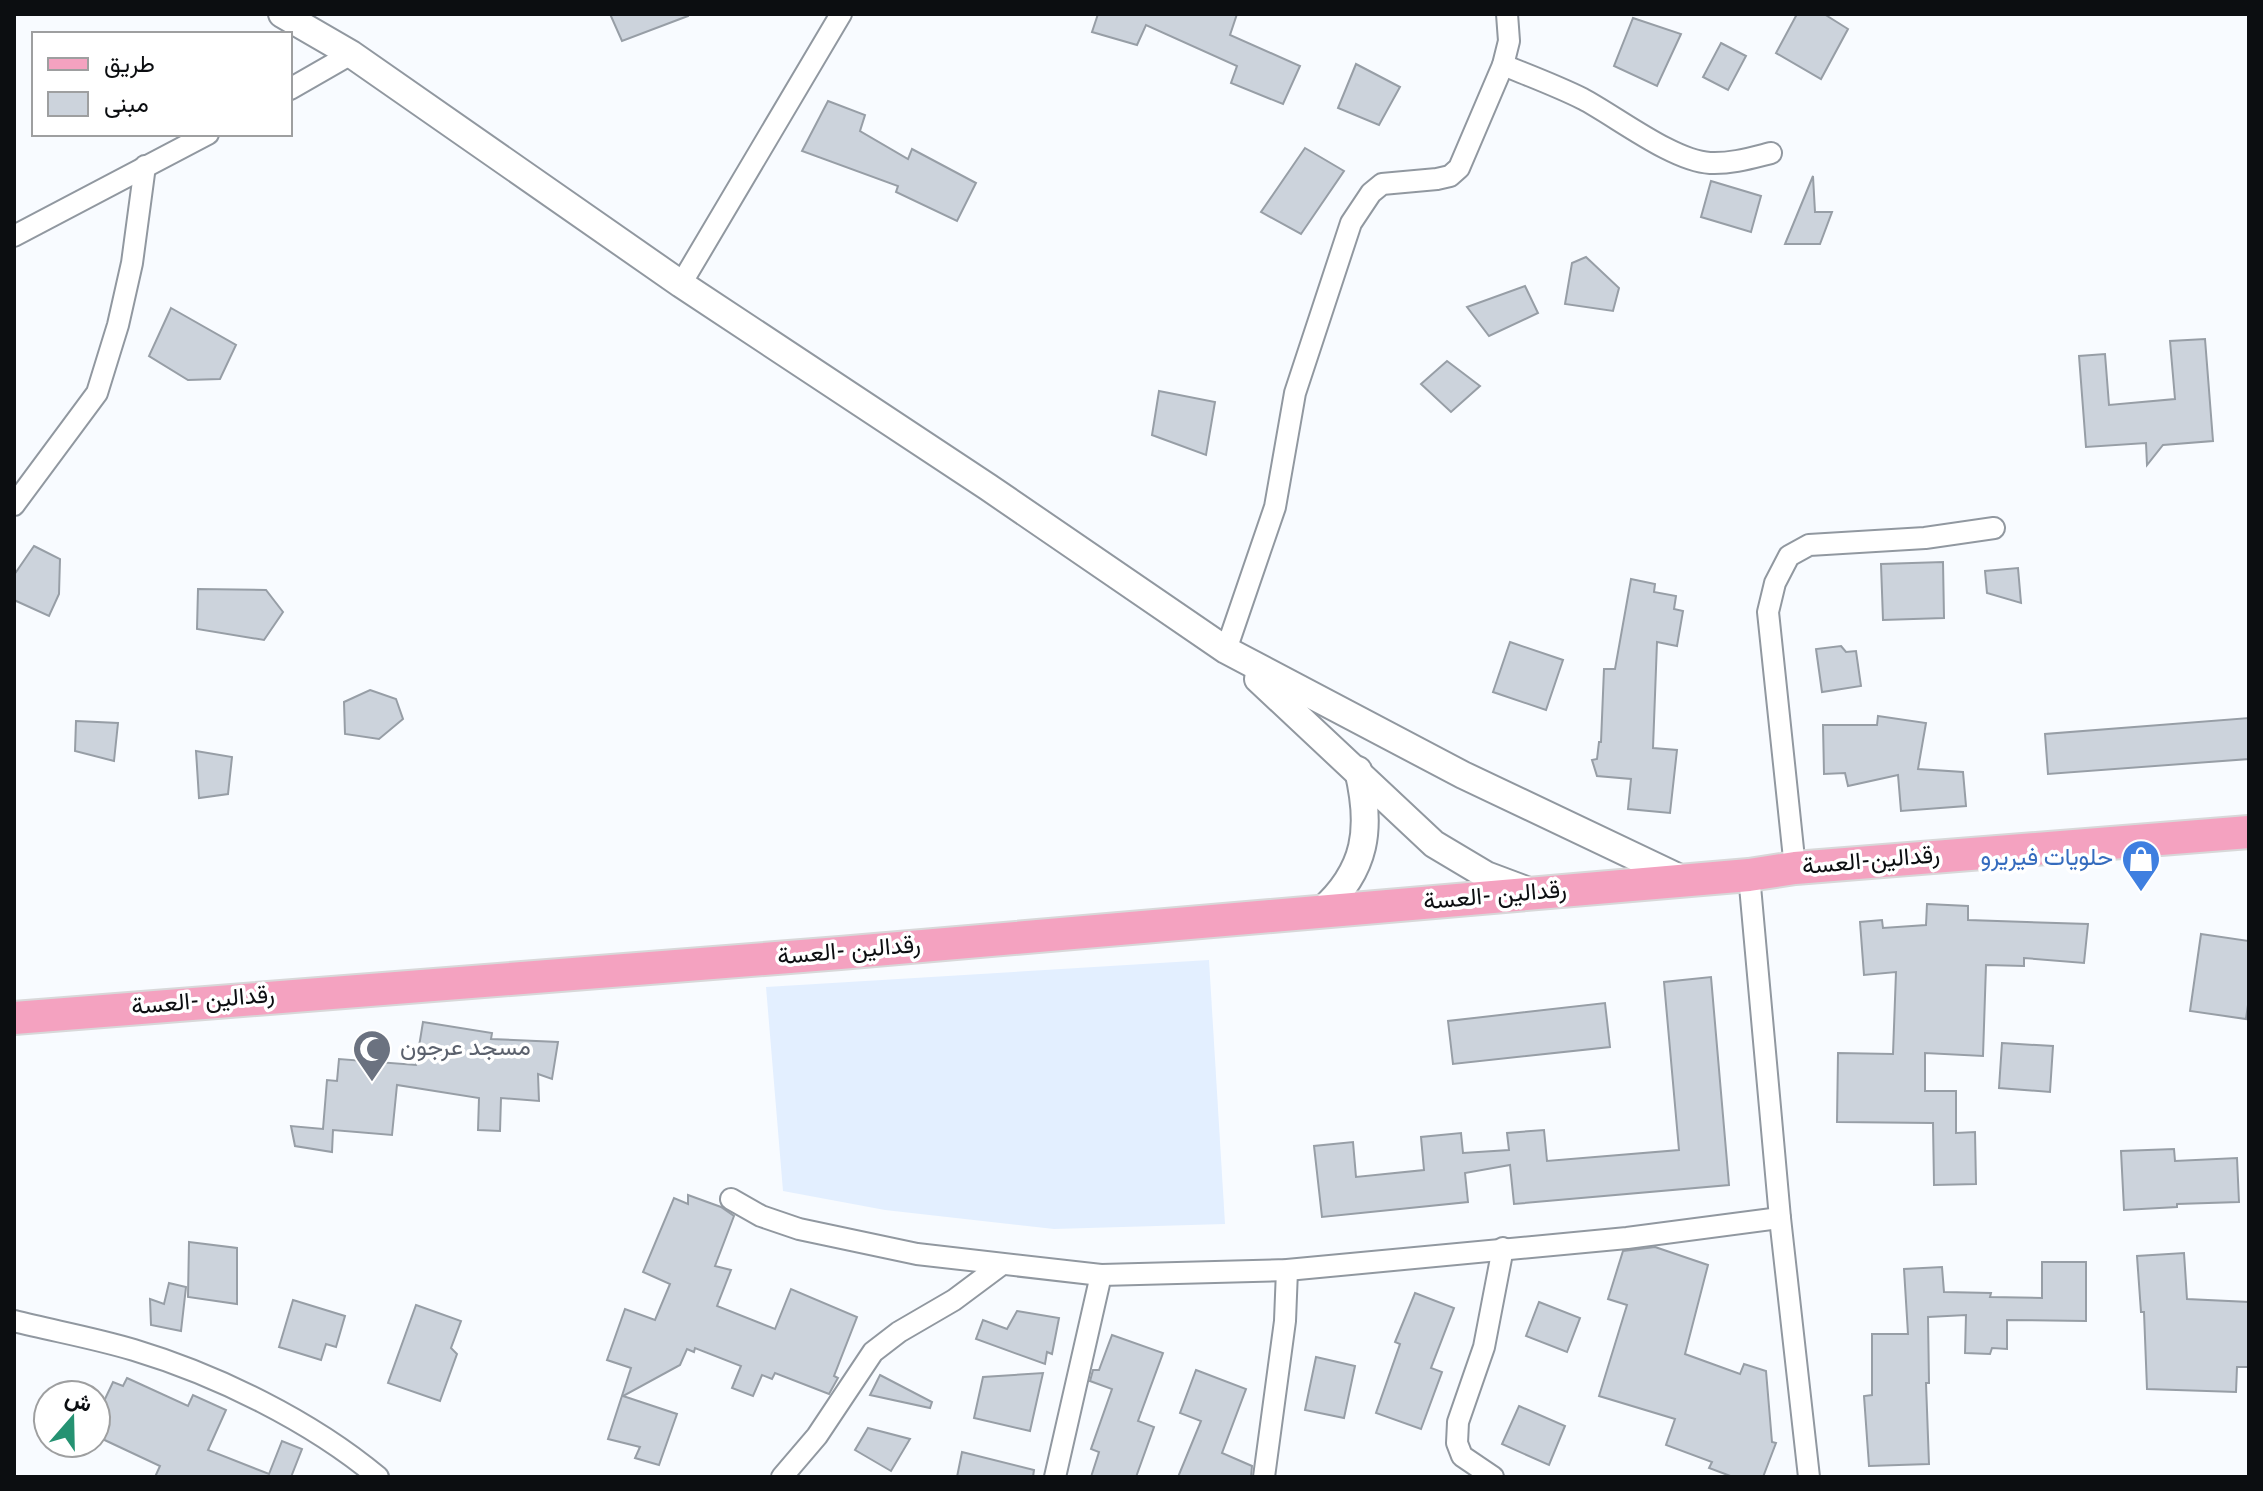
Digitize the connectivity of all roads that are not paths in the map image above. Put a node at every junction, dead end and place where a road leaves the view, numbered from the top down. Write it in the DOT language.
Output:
graph roads {
  1 [pos="282,14"];
  2 [pos="841,14"];
  3 [pos="1507,14"];
  4 [pos="351,54"];
  5 [pos="1503,65"];
  6 [pos="292,88"];
  7 [pos="204,136"];
  8 [pos="1771,153"];
  9 [pos="145,166"];
  10 [pos="14,236"];
  11 [pos="681,284"];
  12 [pos="14,505"];
  13 [pos="1994,528"];
  14 [pos="1226,650"];
  15 [pos="1358,770"];
  16 [pos="2249,832"];
  17 [pos="1795,868"];
  18 [pos="1749,875"];
  19 [pos="1684,880"];
  20 [pos="1536,893"];
  21 [pos="1321,911"];
  22 [pos="14,1018"];
  23 [pos="731,1199"];
  24 [pos="1780,1218"];
  25 [pos="1503,1248"];
  26 [pos="1001,1265"];
  27 [pos="1287,1270"];
  28 [pos="1101,1275"];
  29 [pos="14,1321"];
  30 [pos="378,1477"];
  31 [pos="782,1477"];
  32 [pos="1055,1477"];
  33 [pos="1264,1477"];
  34 [pos="1493,1477"];
  35 [pos="1809,1477"];
  1 -- 4 [label="street"];
  2 -- 11 [label="street"];
  3 -- 5 [label="street"];
  4 -- 6 [label="street"];
  4 -- 11 [label="street"];
  5 -- 8 [label="street"];
  5 -- 14 [label="street"];
  7 -- 9 [label="street"];
  9 -- 10 [label="street"];
  9 -- 12 [label="street"];
  11 -- 14 [label="street"];
  13 -- 17 [label="street"];
  14 -- 15 [label="street"];
  14 -- 19 [label="street"];
  15 -- 20 [label="street"];
  15 -- 21 [label="street"];
  16 -- 17 [label="main road, رقدالين-العسة"];
  17 -- 18 [label="main road, رقدالين-العسة"];
  18 -- 19 [label="main road, رقدالين-العسة"];
  18 -- 24 [label="street"];
  19 -- 20 [label="main road, رقدالين -العسة"];
  20 -- 21 [label="main road, رقدالين -العسة"];
  21 -- 22 [label="main road, رقدالين -العسة"];
  23 -- 26 [label="street"];
  24 -- 25 [label="street"];
  24 -- 35 [label="street"];
  25 -- 27 [label="street"];
  25 -- 34 [label="street"];
  26 -- 28 [label="street"];
  26 -- 31 [label="street"];
  27 -- 28 [label="street"];
  27 -- 33 [label="street"];
  28 -- 32 [label="street"];
  29 -- 30 [label="street"];
}
